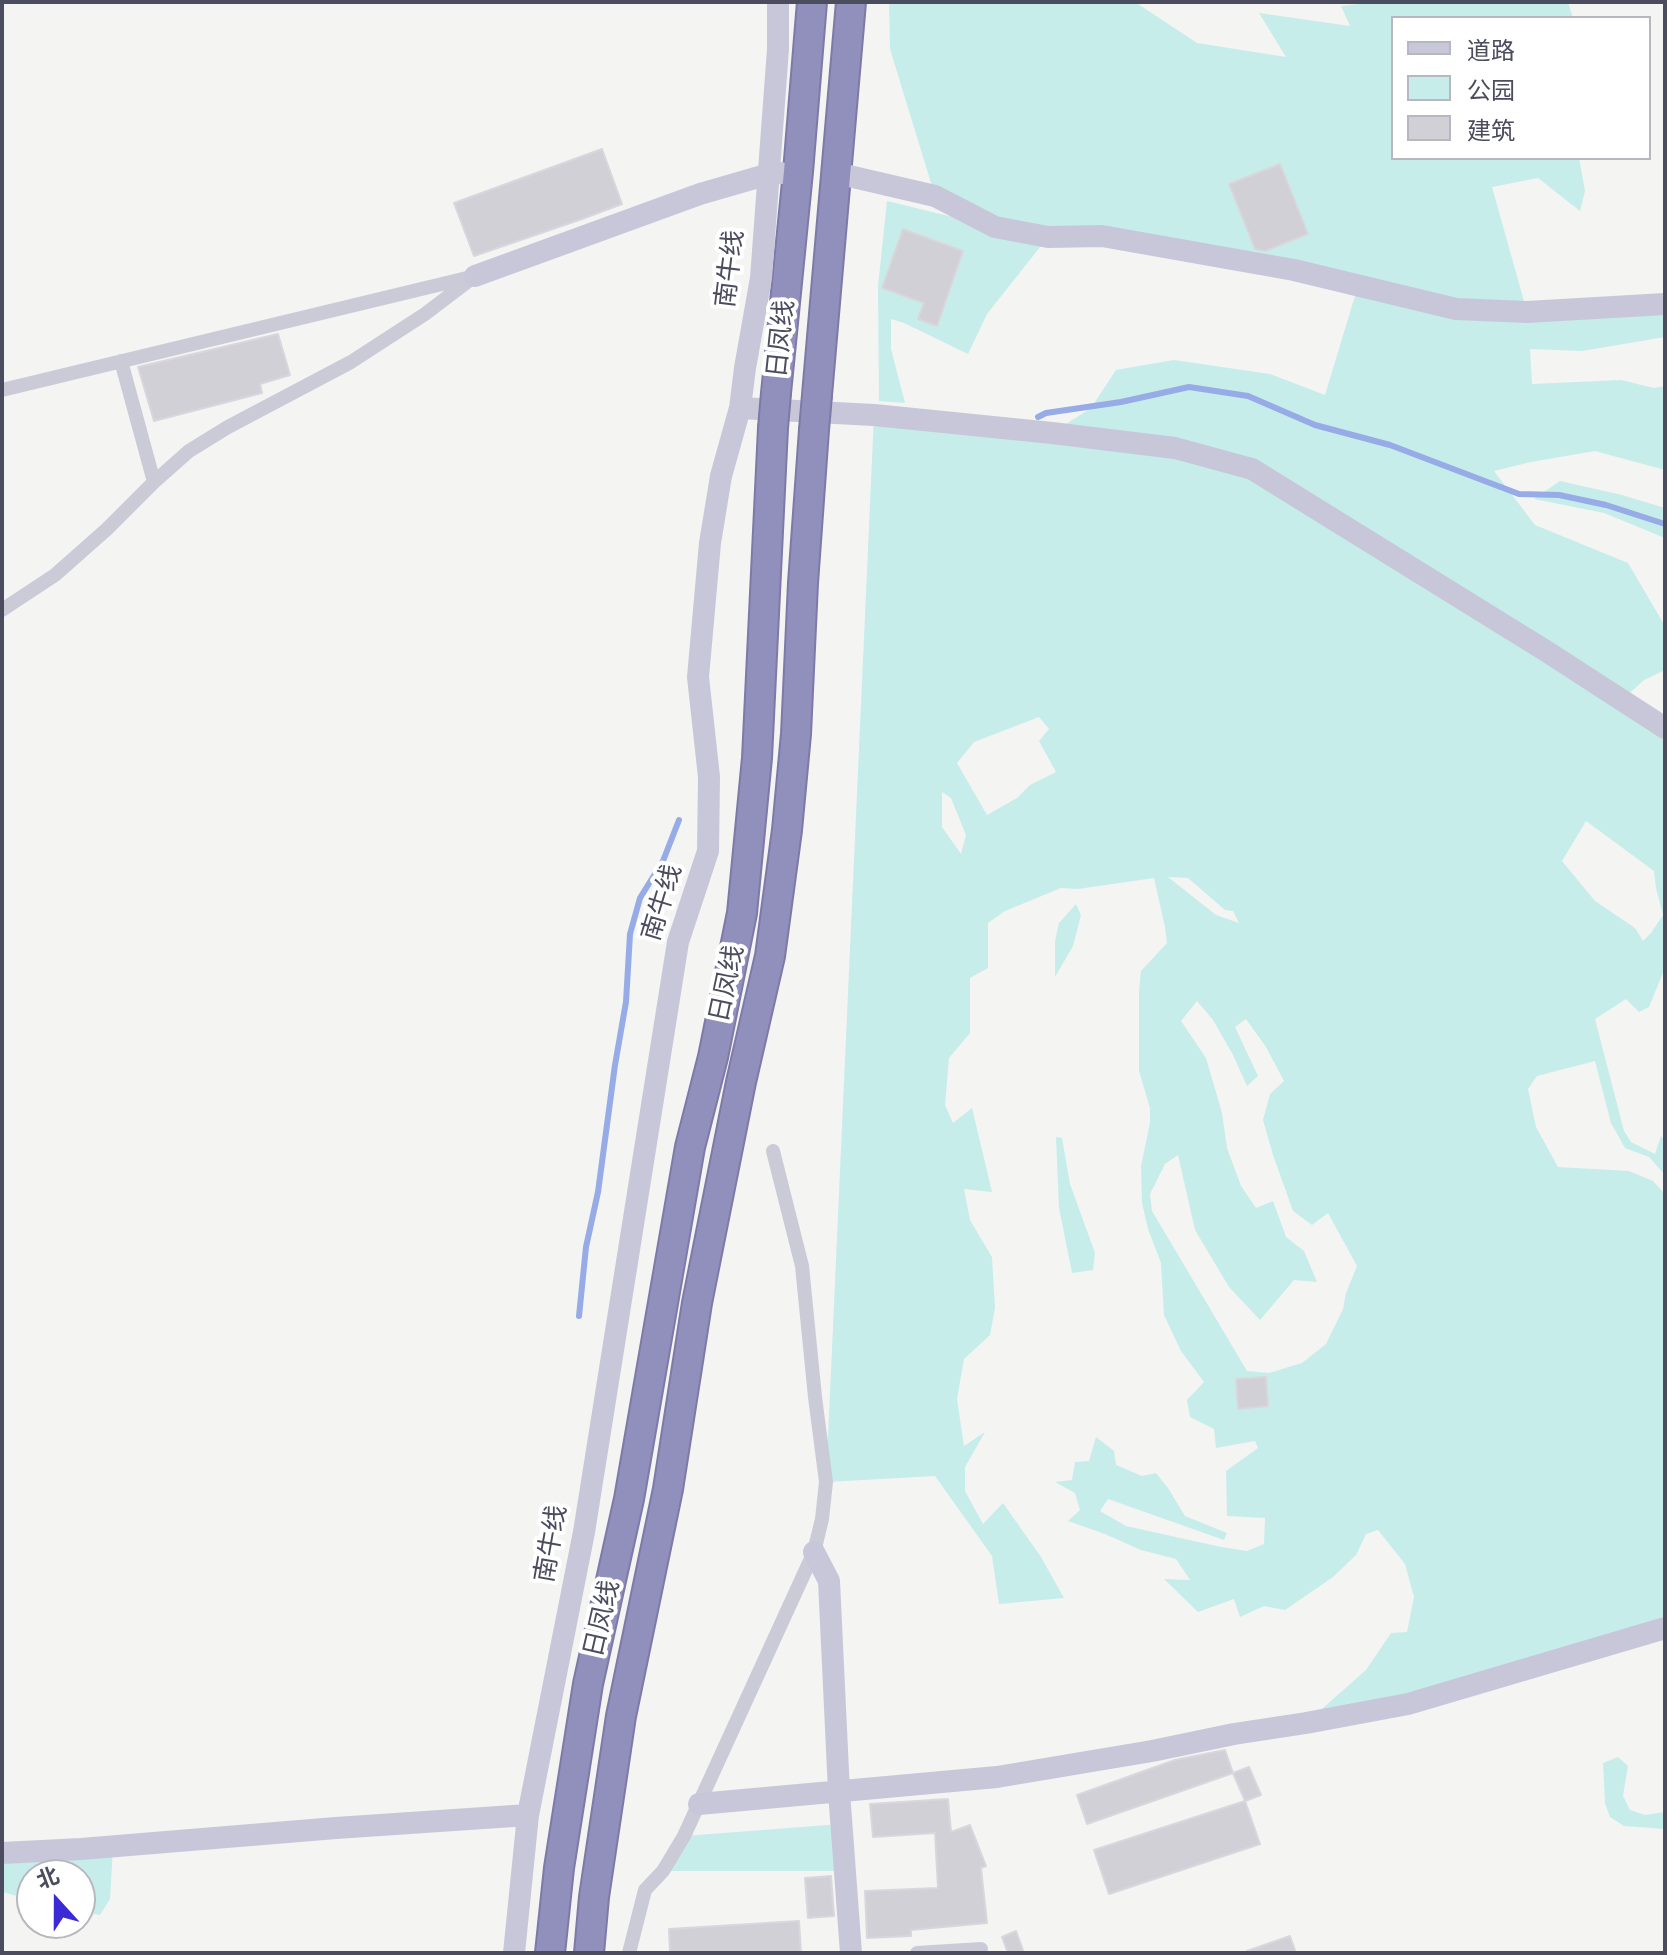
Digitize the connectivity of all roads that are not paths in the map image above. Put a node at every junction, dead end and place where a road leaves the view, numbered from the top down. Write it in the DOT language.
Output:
graph roads {
  1 [pos="778,2"];
  2 [pos="812,2"];
  3 [pos="851,2"];
  4 [pos="798,172"];
  5 [pos="836,173"];
  6 [pos="769,174"];
  7 [pos="475,276"];
  8 [pos="1665,304"];
  9 [pos="121,361"];
  10 [pos="2,390"];
  11 [pos="740,408"];
  12 [pos="154,482"];
  13 [pos="2,610"];
  14 [pos="1665,728"];
  15 [pos="773,1151"];
  16 [pos="814,1552"];
  17 [pos="1665,1628"];
  18 [pos="839,1792"];
  19 [pos="699,1804"];
  20 [pos="528,1815"];
  21 [pos="2,1853"];
  22 [pos="981,1949"];
  23 [pos="514,1953"];
  24 [pos="550,1953"];
  25 [pos="589,1953"];
  26 [pos="629,1953"];
  27 [pos="851,1953"];
  28 [pos="917,1953"];
  1 -- 6 [label="street, 南牛线"];
  2 -- 4 [label="highway, 日凤线"];
  3 -- 5 [label="highway, 日凤线"];
  4 -- 6 [label="street"];
  4 -- 24 [label="highway, 日凤线, bridge"];
  5 -- 8 [label="street"];
  5 -- 25 [label="highway, 日凤线, bridge"];
  6 -- 7 [label="street"];
  6 -- 11 [label="street, 南牛线"];
  7 -- 9 [label="street"];
  7 -- 12 [label="street"];
  9 -- 10 [label="street"];
  9 -- 12 [label="street"];
  11 -- 14 [label="street"];
  11 -- 20 [label="street, 南牛线"];
  12 -- 13 [label="street"];
  15 -- 16 [label="street"];
  16 -- 18 [label="street"];
  16 -- 19 [label="street"];
  17 -- 18 [label="street"];
  18 -- 19 [label="street"];
  18 -- 27 [label="street"];
  19 -- 26 [label="street"];
  20 -- 21 [label="street"];
  20 -- 23 [label="street, 南牛线"];
  22 -- 28 [label="street"];
}
